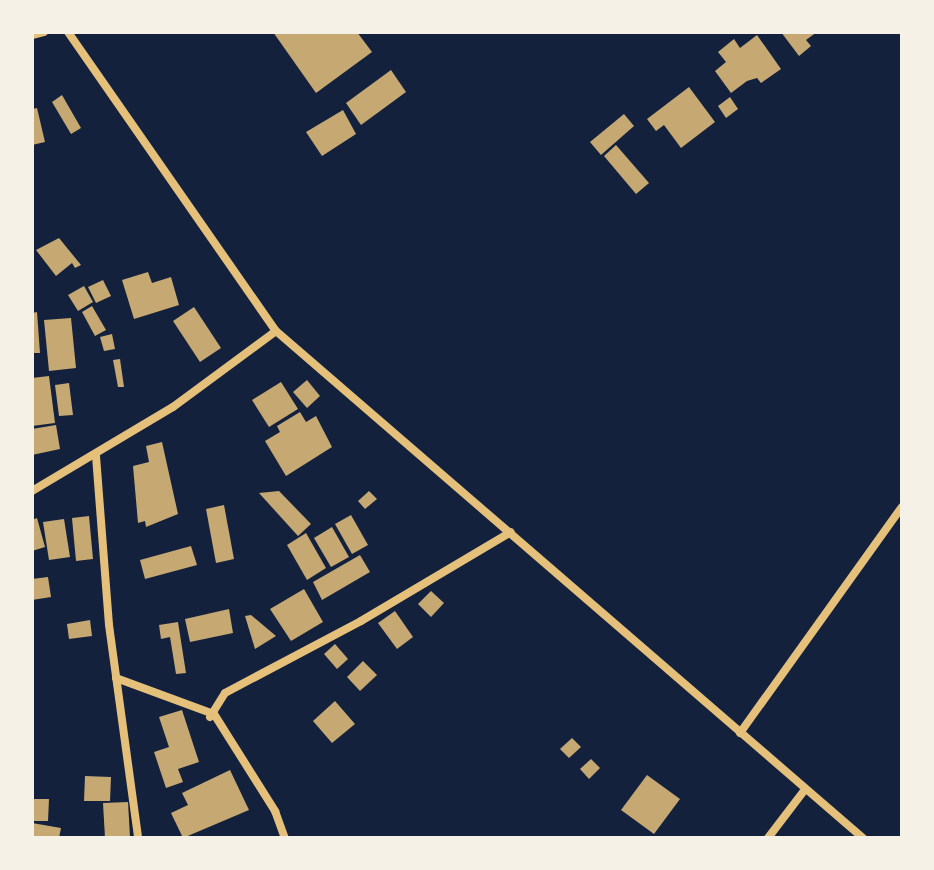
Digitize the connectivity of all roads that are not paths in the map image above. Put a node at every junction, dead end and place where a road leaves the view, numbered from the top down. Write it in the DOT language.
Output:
graph roads {
  1 [pos="44,32"];
  2 [pos="68,32"];
  3 [pos="32,35"];
  4 [pos="276,331"];
  5 [pos="96,456"];
  6 [pos="32,491"];
  7 [pos="902,507"];
  8 [pos="511,532"];
  9 [pos="116,678"];
  10 [pos="210,717"];
  11 [pos="740,733"];
  12 [pos="803,792"];
  13 [pos="138,838"];
  14 [pos="285,838"];
  15 [pos="768,838"];
  16 [pos="863,838"];
  1 -- 3 [label="street"];
  2 -- 4 [label="street"];
  4 -- 5 [label="street"];
  4 -- 8 [label="street"];
  5 -- 6 [label="street"];
  5 -- 9 [label="street"];
  7 -- 11 [label="street"];
  8 -- 10 [label="street"];
  8 -- 11 [label="street"];
  9 -- 10 [label="street"];
  9 -- 13 [label="street"];
  10 -- 14 [label="street"];
  11 -- 12 [label="street"];
  12 -- 15 [label="street"];
  12 -- 16 [label="street"];
}
